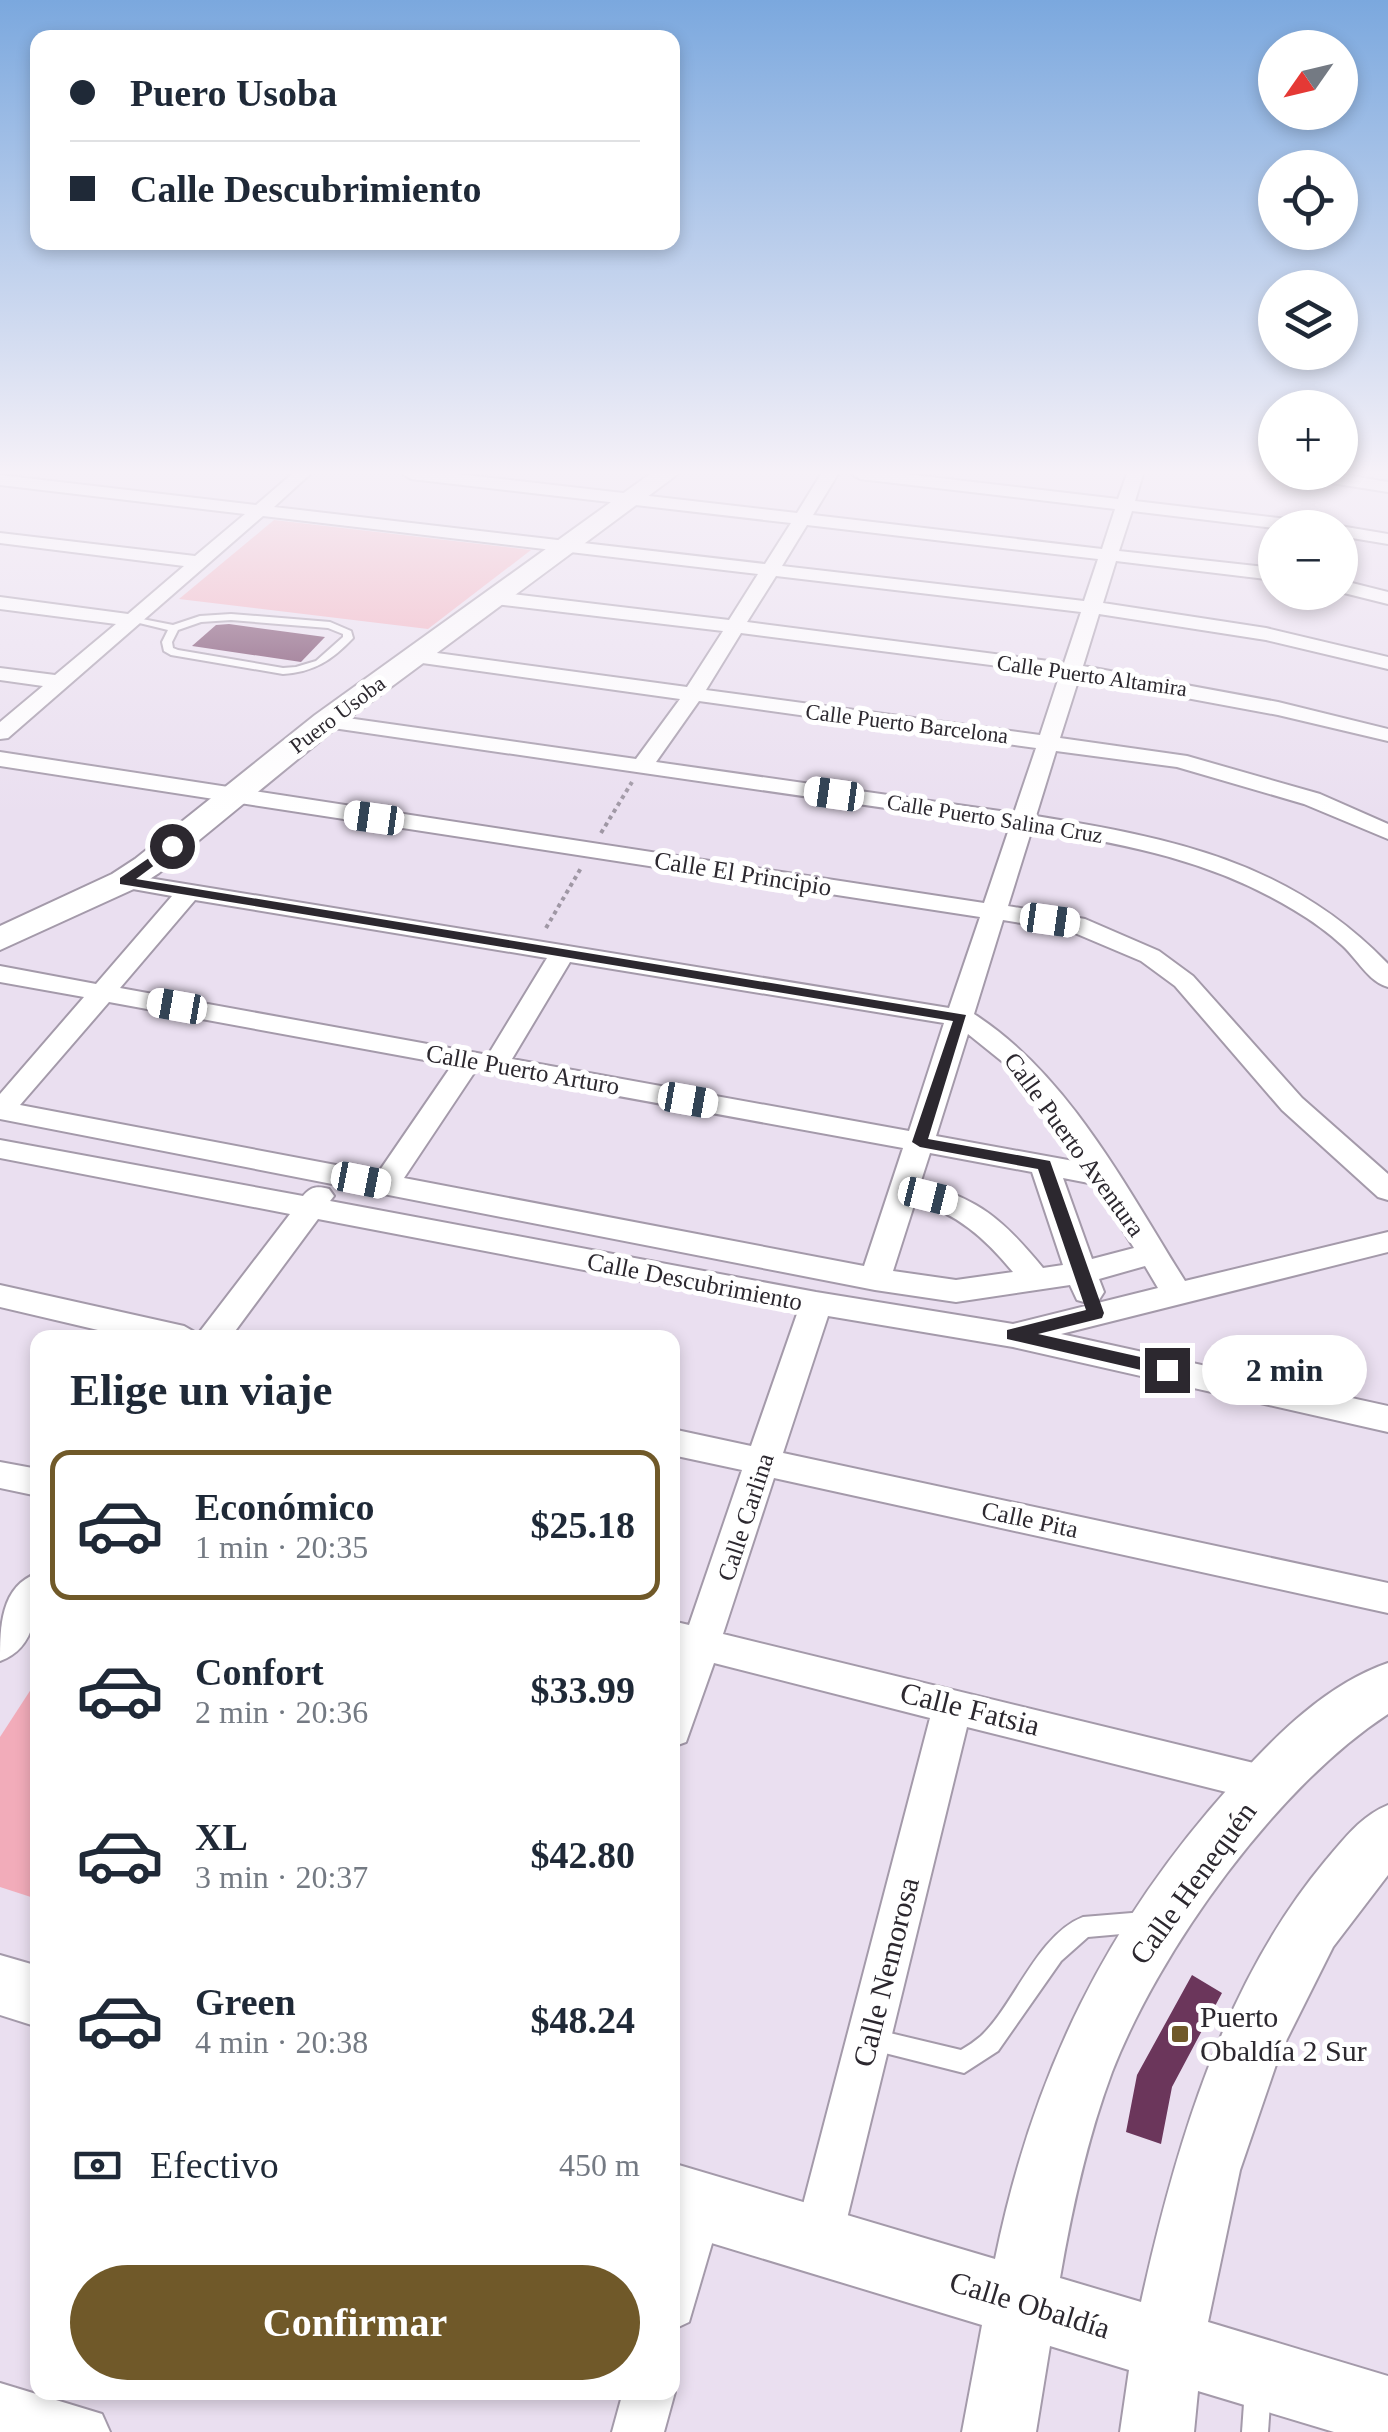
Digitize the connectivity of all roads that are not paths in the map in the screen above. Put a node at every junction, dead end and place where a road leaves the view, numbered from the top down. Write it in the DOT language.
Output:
graph roads {
  1 [pos="170,587"];
  2 [pos="510,587"];
  3 [pos="759,587"];
  4 [pos="914,587"];
  5 [pos="1100,587"];
  6 [pos="1358,590"];
  7 [pos="496,598"];
  8 [pos="1388,598"];
  9 [pos="0,602"];
  10 [pos="1094,608"];
  11 [pos="132,620"];
  12 [pos="174,628"];
  13 [pos="733,629"];
  14 [pos="416,656"];
  15 [pos="1388,663"];
  16 [pos="1074,670"];
  17 [pos="0,674"];
  18 [pos="59,682"];
  19 [pos="692,696"];
  20 [pos="326,721"];
  21 [pos="0,732"];
  22 [pos="1388,735"];
  23 [pos="1050,740"];
  24 [pos="0,759"];
  25 [pos="642,767"];
  26 [pos="230,796"];
  27 [pos="1025,820"];
  28 [pos="1388,832"];
  29 [pos="124,881"];
  30 [pos="190,892"];
  31 [pos="996,912"];
  32 [pos="0,939"];
  33 [pos="562,953"];
  34 [pos="0,974"];
  35 [pos="1388,979"];
  36 [pos="104,992"];
  37 [pos="961,1018"];
  38 [pos="482,1062"];
  39 [pos="1,1110"];
  40 [pos="920,1142"];
  41 [pos="0,1149"];
  42 [pos="1044,1165"];
  43 [pos="337,1176"];
  44 [pos="1104,1176"];
  45 [pos="384,1185"];
  46 [pos="904,1190"];
  47 [pos="1388,1190"];
  48 [pos="308,1209"];
  49 [pos="1388,1242"];
  50 [pos="1154,1253"];
  51 [pos="1082,1274"];
  52 [pos="875,1279"];
  53 [pos="1036,1280"];
  54 [pos="1176,1293"];
  55 [pos="0,1296"];
  56 [pos="816,1303"];
  57 [pos="1096,1313"];
  58 [pos="149,1330"];
  59 [pos="218,1330"];
  60 [pos="1013,1335"];
  61 [pos="1388,1419"];
  62 [pos="680,1444"];
  63 [pos="763,1461"];
  64 [pos="0,1474"];
  65 [pos="30,1481"];
  66 [pos="1388,1598"];
  67 [pos="30,1600"];
  68 [pos="688,1640"];
  69 [pos="0,1645"];
  70 [pos="680,1685"];
  71 [pos="1388,1686"];
  72 [pos="953,1705"];
  73 [pos="1266,1784"];
  74 [pos="1388,1832"];
  75 [pos="1158,1920"];
  76 [pos="0,1985"];
  77 [pos="30,1994"];
  78 [pos="868,2039"];
  79 [pos="686,2202"];
  80 [pos="818,2239"];
  81 [pos="680,2246"];
  82 [pos="1023,2303"];
  83 [pos="1166,2348"];
  84 [pos="647,2400"];
  85 [pos="1257,2404"];
  86 [pos="0,2409"];
  87 [pos="1388,2412"];
  88 [pos="84,2432"];
  89 [pos="638,2432"];
  90 [pos="999,2432"];
  91 [pos="1157,2432"];
  1 -- 11 [label="street"];
  2 -- 7 [label="street, Puero Usoba"];
  3 -- 13 [label="street"];
  4 -- 10 [label="street"];
  5 -- 10 [label="street"];
  6 -- 8 [label="street"];
  7 -- 13 [label="street, Calle Puerto Altamira"];
  7 -- 14 [label="street, Puero Usoba"];
  9 -- 11 [label="street"];
  10 -- 15 [label="street"];
  10 -- 16 [label="street"];
  11 -- 12 [label="lane"];
  11 -- 18 [label="street"];
  12 -- 12 [label="lane"];
  13 -- 16 [label="street, Calle Puerto Altamira"];
  13 -- 19 [label="street"];
  14 -- 19 [label="street, Calle Puerto Barcelona"];
  14 -- 20 [label="street, Puero Usoba"];
  16 -- 22 [label="street, Calle Puerto Altamira"];
  16 -- 23 [label="street"];
  17 -- 18 [label="street"];
  18 -- 21 [label="street"];
  19 -- 23 [label="street, Calle Puerto Barcelona"];
  19 -- 25 [label="street"];
  20 -- 25 [label="street, Calle Puerto Salina Cruz"];
  20 -- 26 [label="street, Puero Usoba"];
  23 -- 27 [label="street"];
  23 -- 28 [label="street, Calle Puerto Barcelona"];
  24 -- 26 [label="street, Calle El Principio"];
  25 -- 27 [label="street, Calle Puerto Salina Cruz"];
  26 -- 29 [label="street, Puero Usoba"];
  26 -- 31 [label="street, Calle El Principio"];
  27 -- 31 [label="street"];
  27 -- 35 [label="street, Calle Puerto Salina Cruz"];
  29 -- 30 [label="street, Calle Puerto Aventura"];
  29 -- 32 [label="street, Puero Usoba"];
  30 -- 33 [label="street, Calle Puerto Aventura"];
  30 -- 36 [label="street"];
  31 -- 37 [label="street"];
  31 -- 47 [label="street, Calle El Principio"];
  33 -- 37 [label="street, Calle Puerto Aventura"];
  33 -- 38 [label="street"];
  34 -- 36 [label="street, Calle Puerto Arturo"];
  36 -- 38 [label="street, Calle Puerto Arturo"];
  36 -- 39 [label="street"];
  37 -- 40 [label="street"];
  37 -- 44 [label="street, Calle Puerto Aventura"];
  38 -- 40 [label="street, Calle Puerto Arturo"];
  38 -- 45 [label="street"];
  39 -- 43 [label="street, Calle Descubrimiento"];
  40 -- 42 [label="street, Calle Puerto Arturo"];
  40 -- 46 [label="street"];
  41 -- 48 [label="street, Calle Descubrimiento"];
  42 -- 44 [label="street, Calle Puerto Arturo"];
  42 -- 51 [label="street"];
  43 -- 45 [label="street, Calle Descubrimiento"];
  43 -- 48 [label="street"];
  44 -- 50 [label="street, Calle Puerto Aventura"];
  45 -- 52 [label="street, Calle Descubrimiento"];
  46 -- 52 [label="street"];
  46 -- 53 [label="street"];
  48 -- 56 [label="street, Calle Descubrimiento"];
  48 -- 59 [label="street"];
  49 -- 54 [label="street"];
  50 -- 51 [label="street, Calle Descubrimiento"];
  50 -- 54 [label="street, Calle Puerto Aventura"];
  51 -- 53 [label="street, Calle Descubrimiento"];
  51 -- 57 [label="street"];
  52 -- 53 [label="street, Calle Descubrimiento"];
  54 -- 57 [label="street"];
  55 -- 58 [label="street"];
  56 -- 60 [label="street, Calle Descubrimiento"];
  56 -- 63 [label="street, Calle Carlina"];
  57 -- 60 [label="street"];
  60 -- 61 [label="street, Calle Descubrimiento"];
  62 -- 63 [label="street, Calle Pita"];
  63 -- 66 [label="street, Calle Pita"];
  63 -- 68 [label="street, Calle Carlina"];
  64 -- 65 [label="street"];
  67 -- 69 [label="street"];
  68 -- 70 [label="street, Calle Carlina"];
  68 -- 72 [label="street, Calle Fatsia"];
  71 -- 73 [label="street, Calle Henequén"];
  72 -- 73 [label="street, Calle Fatsia"];
  72 -- 78 [label="street, Calle Nemorosa"];
  73 -- 75 [label="street, Calle Henequén"];
  74 -- 83 [label="street"];
  75 -- 78 [label="lane"];
  75 -- 82 [label="street, Calle Henequén"];
  76 -- 77 [label="street"];
  78 -- 80 [label="street, Calle Nemorosa"];
  79 -- 80 [label="street, Calle Obaldía"];
  79 -- 81 [label="street"];
  80 -- 82 [label="street, Calle Obaldía"];
  82 -- 83 [label="street, Calle Obaldía"];
  82 -- 90 [label="street, Calle Henequén"];
  83 -- 85 [label="street, Calle Obaldía"];
  83 -- 91 [label="street"];
  84 -- 89 [label="street"];
  85 -- 87 [label="street, Calle Obaldía"];
  86 -- 88 [label="street"];
}
